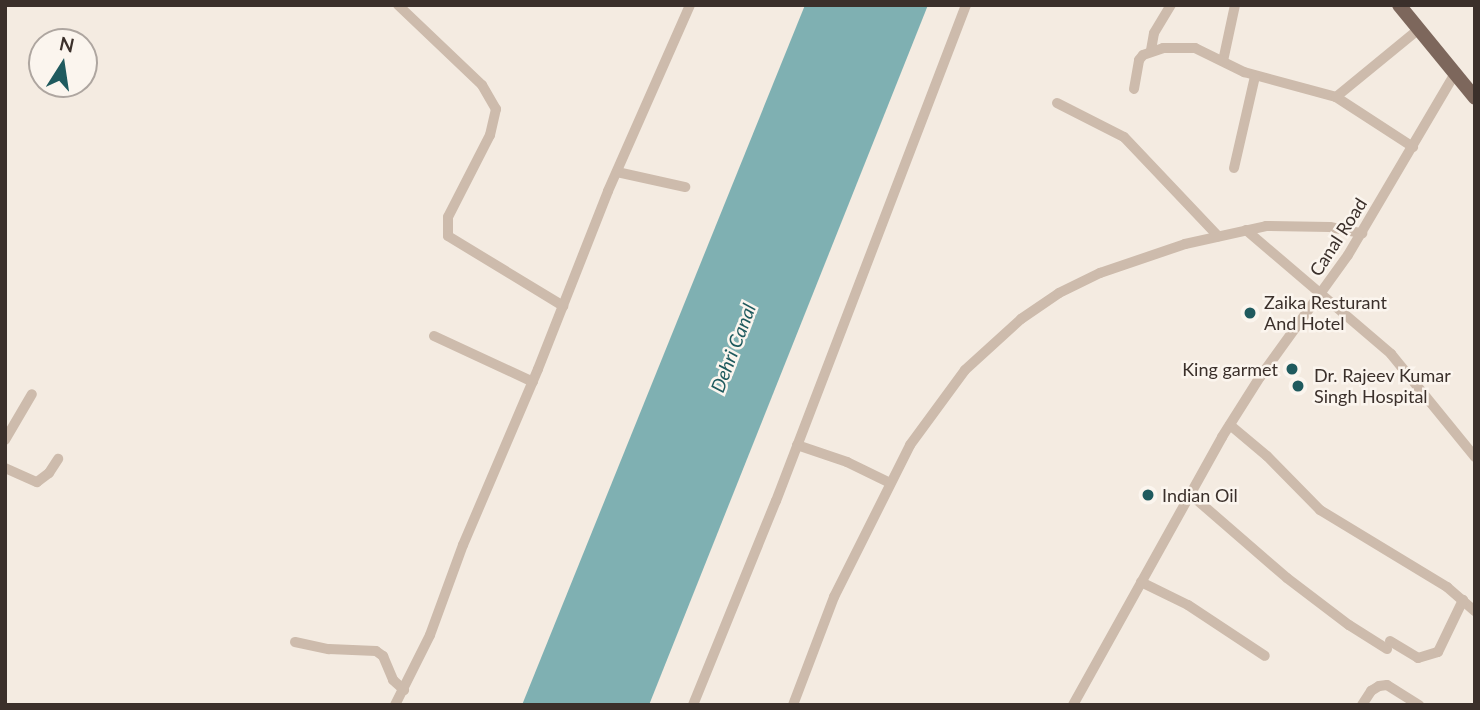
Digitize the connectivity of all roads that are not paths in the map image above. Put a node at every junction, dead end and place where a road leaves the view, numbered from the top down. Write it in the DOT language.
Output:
graph roads {
  1 [pos="398,5"];
  2 [pos="690,5"];
  3 [pos="966,5"];
  4 [pos="1171,5"];
  5 [pos="1235,5"];
  6 [pos="1399,5"];
  7 [pos="1419,29"];
  8 [pos="1151,50"];
  9 [pos="1223,61"];
  10 [pos="1455,73"];
  11 [pos="1255,76"];
  12 [pos="1134,89"];
  13 [pos="1336,97"];
  14 [pos="1475,98"];
  15 [pos="1057,103"];
  16 [pos="1413,147"];
  17 [pos="1234,168"];
  18 [pos="617,172"];
  19 [pos="685,187"];
  20 [pos="1246,230"];
  21 [pos="1362,233"];
  22 [pos="1218,236"];
  23 [pos="1322,292"];
  24 [pos="563,306"];
  25 [pos="434,337"];
  26 [pos="533,382"];
  27 [pos="32,394"];
  28 [pos="1230,425"];
  29 [pos="5,440"];
  30 [pos="797,445"];
  31 [pos="1475,457"];
  32 [pos="58,459"];
  33 [pos="5,468"];
  34 [pos="890,483"];
  35 [pos="1190,494"];
  36 [pos="1141,582"];
  37 [pos="1463,600"];
  38 [pos="1475,611"];
  39 [pos="295,642"];
  40 [pos="1265,656"];
  41 [pos="404,690"];
  42 [pos="396,705"];
  43 [pos="693,705"];
  44 [pos="793,705"];
  45 [pos="1073,705"];
  46 [pos="1362,705"];
  47 [pos="1419,705"];
  1 -- 24 [label="street"];
  2 -- 18 [label="street"];
  3 -- 30 [label="street"];
  4 -- 8 [label="street"];
  5 -- 9 [label="street"];
  6 -- 7 [label="main road"];
  7 -- 10 [label="main road"];
  7 -- 13 [label="street"];
  8 -- 9 [label="street"];
  8 -- 12 [label="street"];
  9 -- 11 [label="street"];
  10 -- 14 [label="main road"];
  10 -- 16 [label="street, Canal Road"];
  11 -- 13 [label="street"];
  11 -- 17 [label="street"];
  13 -- 16 [label="street"];
  15 -- 22 [label="street"];
  16 -- 21 [label="street, Canal Road"];
  18 -- 19 [label="street"];
  18 -- 24 [label="street"];
  20 -- 21 [label="street"];
  20 -- 22 [label="street"];
  20 -- 23 [label="street"];
  21 -- 23 [label="street, Canal Road"];
  22 -- 34 [label="street"];
  23 -- 28 [label="street, Canal Road"];
  23 -- 31 [label="street"];
  24 -- 26 [label="street"];
  25 -- 26 [label="street"];
  26 -- 41 [label="street"];
  27 -- 29 [label="street"];
  28 -- 35 [label="street, Canal Road"];
  28 -- 37 [label="street"];
  30 -- 34 [label="street"];
  30 -- 43 [label="street"];
  32 -- 33 [label="street"];
  34 -- 44 [label="street"];
  35 -- 36 [label="street, Canal Road"];
  35 -- 37 [label="street"];
  36 -- 40 [label="street"];
  36 -- 45 [label="street, Canal Road"];
  37 -- 38 [label="street"];
  39 -- 41 [label="street"];
  41 -- 42 [label="street"];
  46 -- 47 [label="street"];
}
